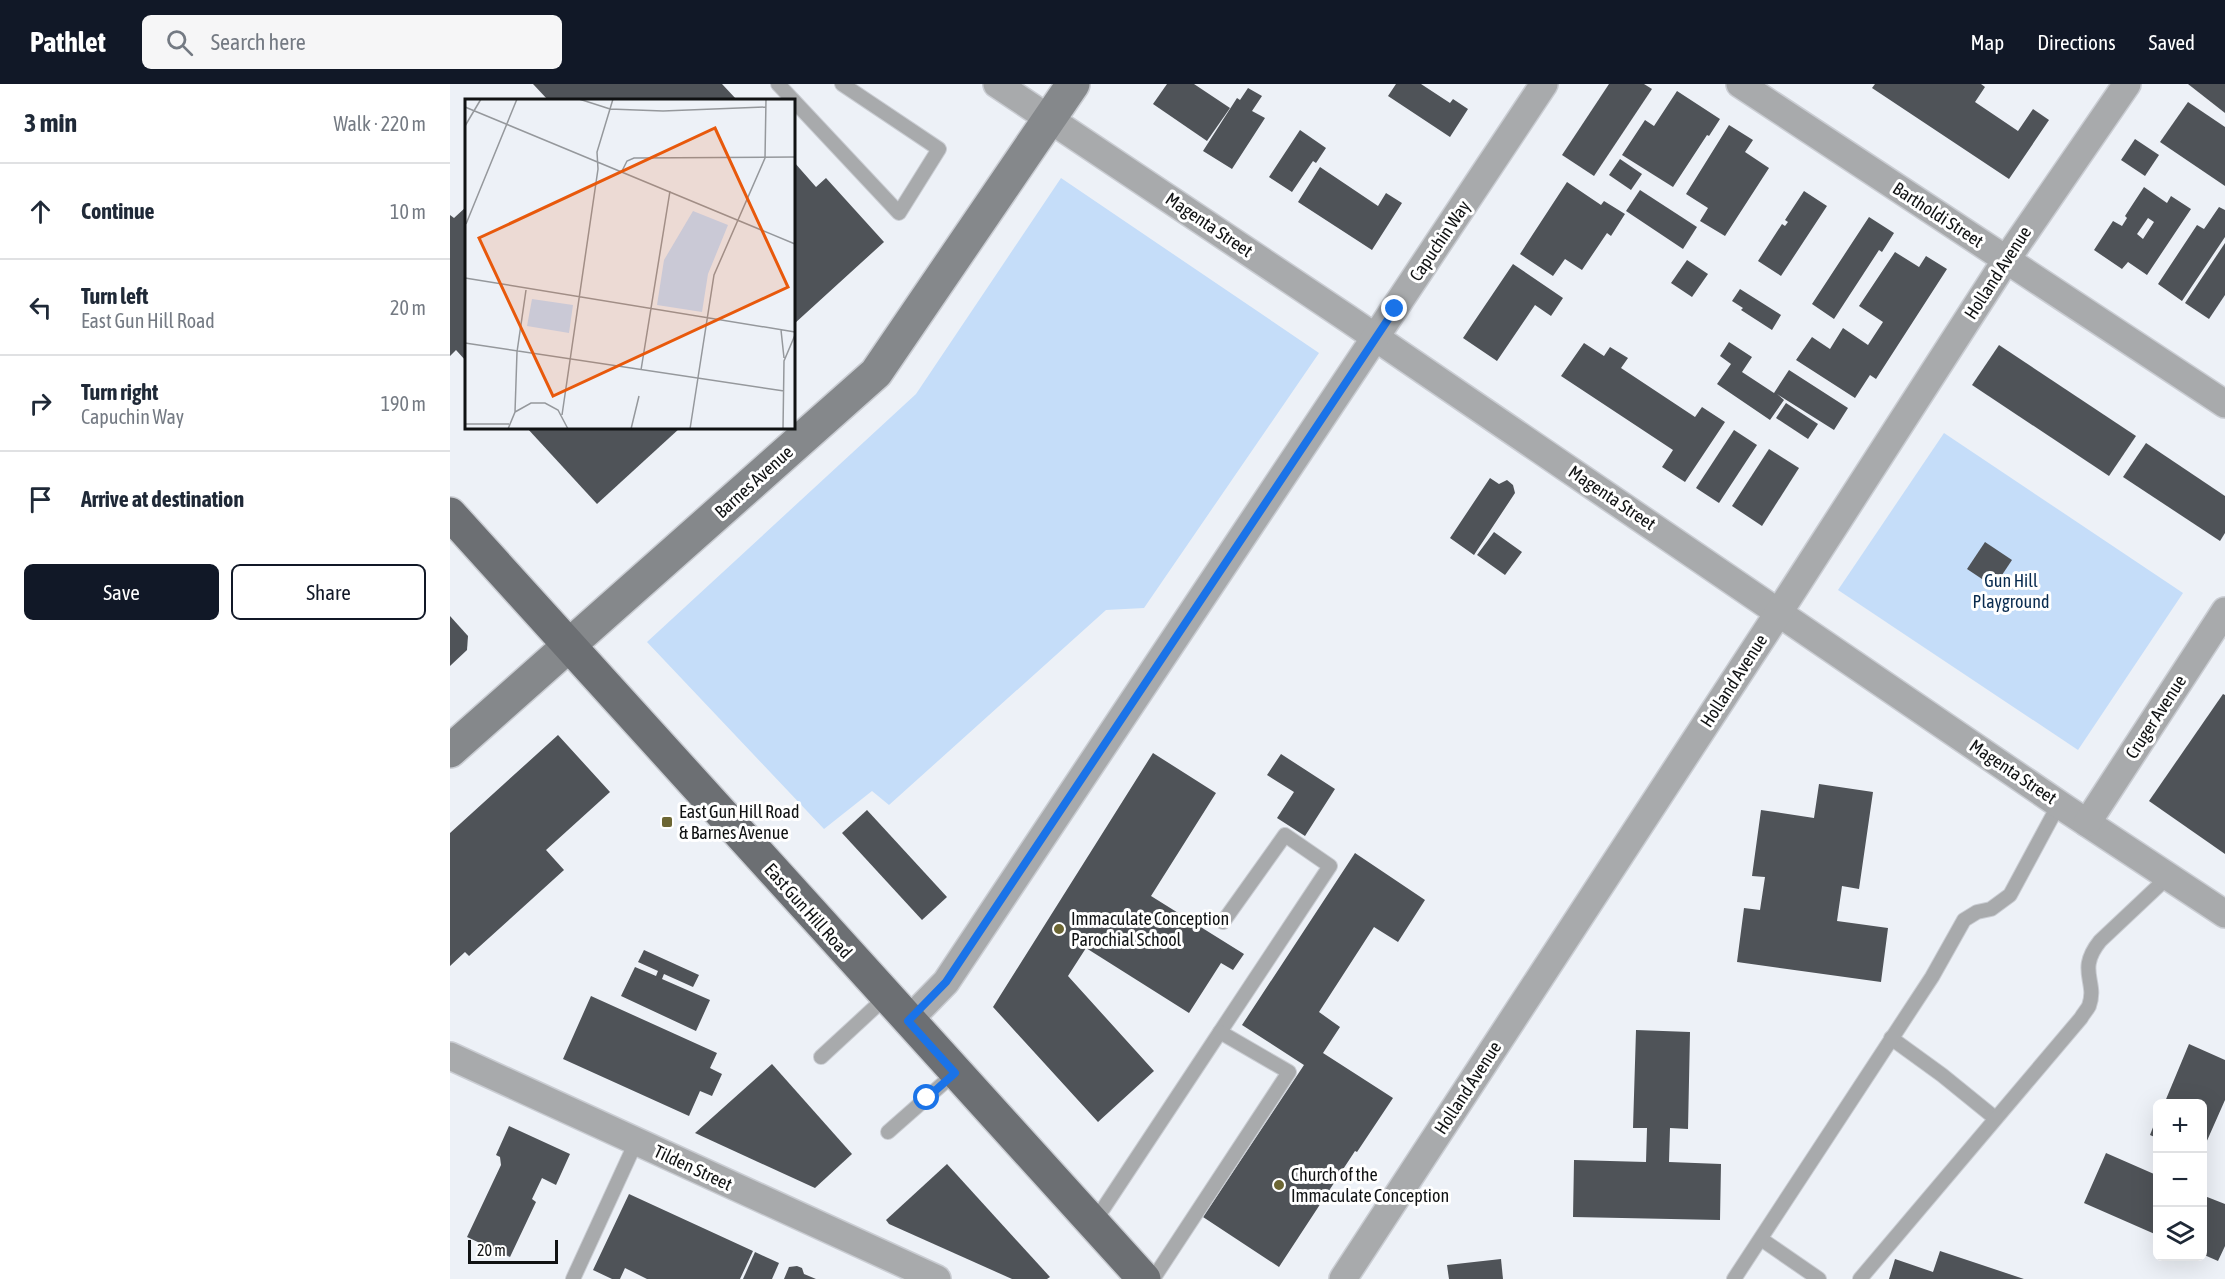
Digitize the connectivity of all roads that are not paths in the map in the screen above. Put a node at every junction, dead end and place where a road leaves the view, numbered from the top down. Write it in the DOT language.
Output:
graph roads {
  1 [pos="778,84"];
  2 [pos="842,84"];
  3 [pos="997,84"];
  4 [pos="1073,84"];
  5 [pos="1544,84"];
  6 [pos="1740,84"];
  7 [pos="2127,84"];
  8 [pos="791,99"];
  9 [pos="795,103"];
  10 [pos="1050,119"];
  11 [pos="2006,260"];
  12 [pos="1377,337"];
  13 [pos="2225,404"];
  14 [pos="450,514"];
  15 [pos="2225,611"];
  16 [pos="1779,612"];
  17 [pos="569,646"];
  18 [pos="450,751"];
  19 [pos="2060,804"];
  20 [pos="2087,823"];
  21 [pos="2169,876"];
  22 [pos="2225,914"];
  23 [pos="1223,922"];
  24 [pos="886,997"];
  25 [pos="908,1021"];
  26 [pos="1220,1032"];
  27 [pos="1892,1038"];
  28 [pos="450,1056"];
  29 [pos="821,1058"];
  30 [pos="955,1073"];
  31 [pos="1995,1118"];
  32 [pos="888,1132"];
  33 [pos="636,1142"];
  34 [pos="1093,1224"];
  35 [pos="1761,1239"];
  36 [pos="573,1279"];
  37 [pos="937,1279"];
  38 [pos="1144,1279"];
  39 [pos="1153,1279"];
  40 [pos="1343,1279"];
  41 [pos="1734,1279"];
  42 [pos="1819,1279"];
  43 [pos="1860,1279"];
  1 -- 8 [label="lane"];
  2 -- 9 [label="lane"];
  3 -- 10 [label="street, Magenta Street"];
  4 -- 10 [label="street, Barnes Avenue"];
  5 -- 12 [label="street, Capuchin Way"];
  6 -- 11 [label="street, Bartholdi Street"];
  7 -- 11 [label="street, Holland Avenue"];
  10 -- 12 [label="street, Magenta Street"];
  10 -- 17 [label="street, Barnes Avenue"];
  11 -- 13 [label="street, Bartholdi Street"];
  11 -- 16 [label="street, Holland Avenue"];
  12 -- 16 [label="street, Magenta Street"];
  12 -- 25 [label="street, Capuchin Way"];
  14 -- 17 [label="main road, East Gun Hill Road"];
  15 -- 20 [label="street, Cruger Avenue"];
  16 -- 19 [label="street, Magenta Street"];
  16 -- 40 [label="street, Holland Avenue"];
  17 -- 18 [label="street, Barnes Avenue"];
  17 -- 24 [label="main road, East Gun Hill Road"];
  19 -- 20 [label="street, Magenta Street"];
  19 -- 27 [label="lane"];
  20 -- 21 [label="street, Magenta Street"];
  21 -- 22 [label="street, Magenta Street"];
  21 -- 31 [label="lane"];
  23 -- 26 [label="lane"];
  24 -- 25 [label="main road, East Gun Hill Road"];
  24 -- 29 [label="lane"];
  25 -- 30 [label="main road, East Gun Hill Road"];
  26 -- 34 [label="lane"];
  26 -- 39 [label="lane"];
  27 -- 31 [label="lane"];
  27 -- 35 [label="lane"];
  28 -- 33 [label="street, Tilden Street"];
  30 -- 32 [label="lane"];
  30 -- 34 [label="main road, East Gun Hill Road"];
  31 -- 43 [label="lane"];
  33 -- 36 [label="lane"];
  33 -- 37 [label="street, Tilden Street"];
  34 -- 38 [label="main road, East Gun Hill Road"];
  35 -- 41 [label="lane"];
  35 -- 42 [label="lane"];
}
